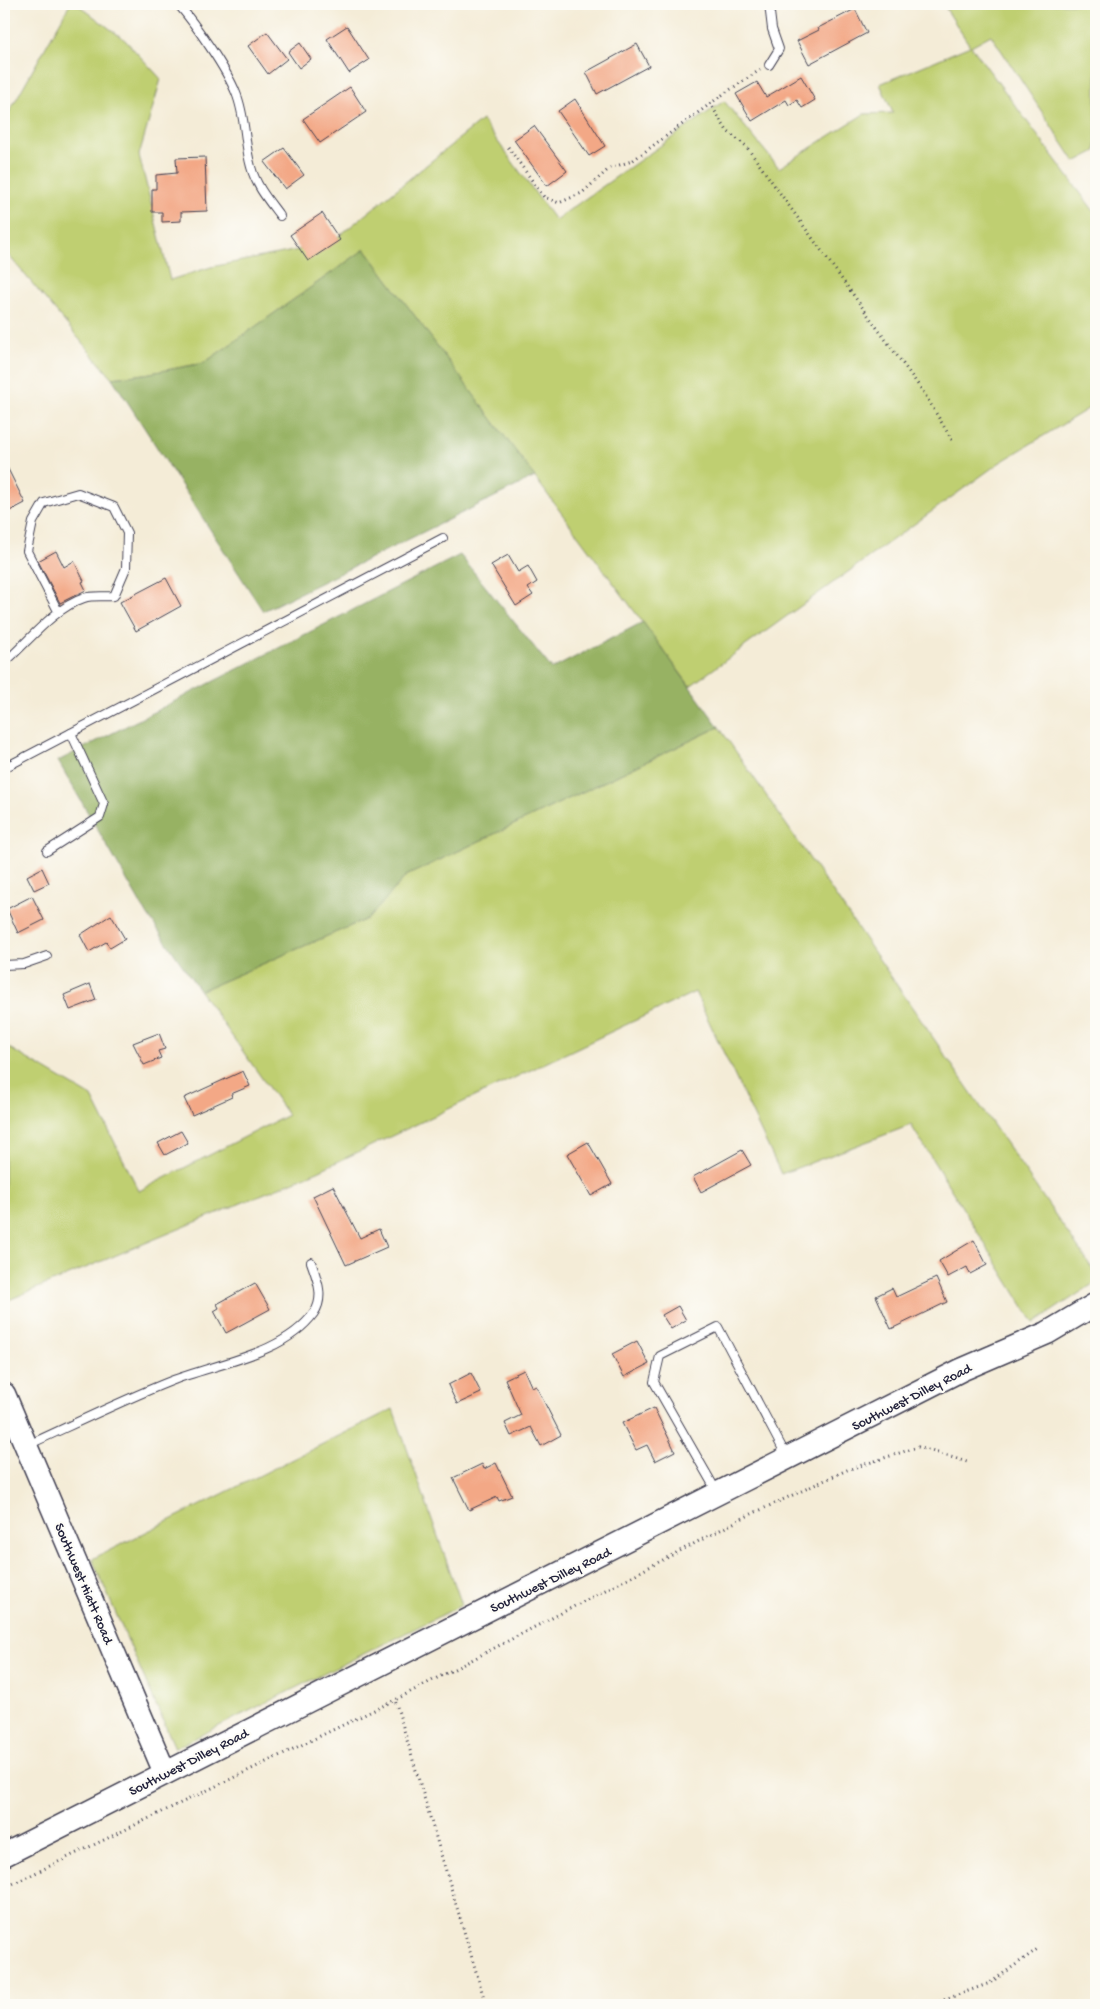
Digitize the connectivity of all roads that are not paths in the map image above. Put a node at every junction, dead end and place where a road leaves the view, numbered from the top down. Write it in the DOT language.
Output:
graph roads {
  1 [pos="178,4"];
  2 [pos="769,4"];
  3 [pos="769,65"];
  4 [pos="280,216"];
  5 [pos="443,538"];
  6 [pos="58,611"];
  7 [pos="4,663"];
  8 [pos="71,733"];
  9 [pos="4,768"];
  10 [pos="46,851"];
  11 [pos="47,956"];
  12 [pos="4,965"];
  13 [pos="311,1262"];
  14 [pos="1096,1304"];
  15 [pos="4,1394"];
  16 [pos="26,1446"];
  17 [pos="788,1458"];
  18 [pos="718,1494"];
  19 [pos="165,1773"];
  20 [pos="4,1855"];
  1 -- 4 [label="lane"];
  2 -- 3 [label="lane"];
  5 -- 8 [label="lane"];
  6 -- 6 [label="lane"];
  6 -- 7 [label="lane"];
  8 -- 9 [label="lane"];
  8 -- 10 [label="lane"];
  11 -- 12 [label="lane"];
  13 -- 16 [label="lane"];
  14 -- 17 [label="street, Southwest Dilley Road"];
  15 -- 16 [label="street, Southwest Hiatt Road"];
  16 -- 19 [label="street, Southwest Hiatt Road"];
  17 -- 18 [label="street, Southwest Dilley Road"];
  17 -- 18 [label="lane"];
  18 -- 19 [label="street, Southwest Dilley Road"];
  19 -- 20 [label="street, Southwest Dilley Road"];
}
